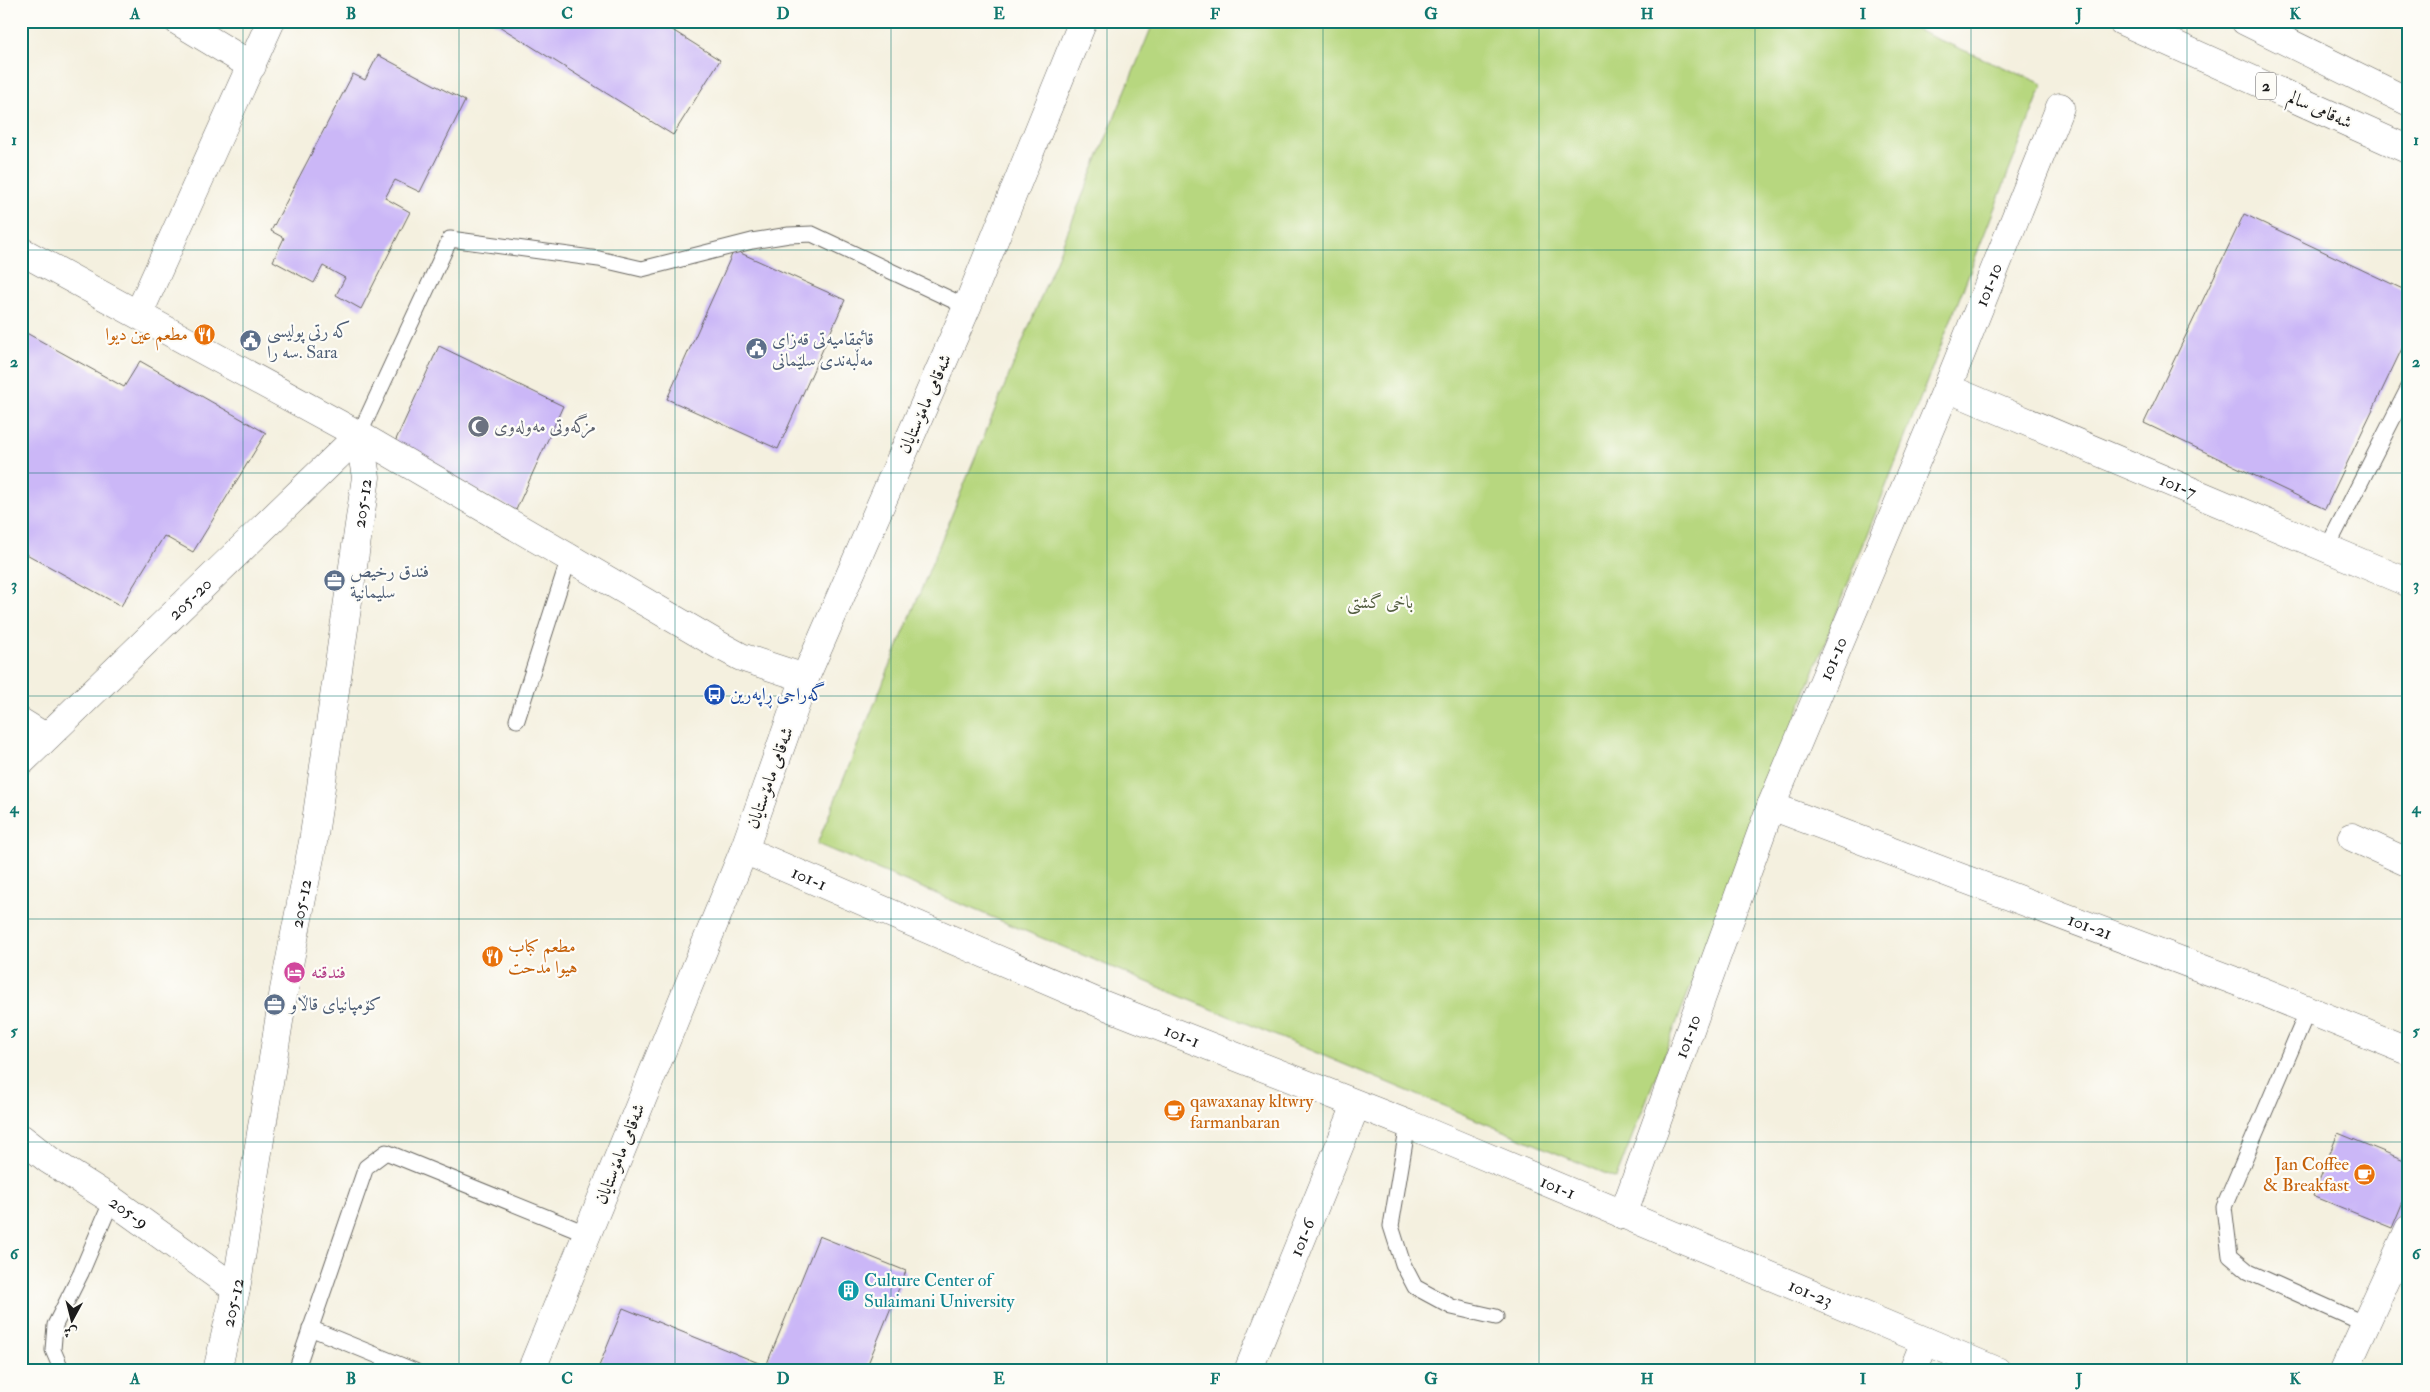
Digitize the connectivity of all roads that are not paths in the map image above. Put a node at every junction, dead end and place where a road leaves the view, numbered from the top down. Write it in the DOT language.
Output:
graph roads {
  1 [pos="178,21"];
  2 [pos="271,21"];
  3 [pos="1084,21"];
  4 [pos="2122,21"];
  5 [pos="2245,21"];
  6 [pos="252,66"];
  7 [pos="2409,102"];
  8 [pos="2060,107"];
  9 [pos="2409,150"];
  10 [pos="21,251"];
  11 [pos="967,307"];
  12 [pos="139,313"];
  13 [pos="2409,387"];
  14 [pos="1947,388"];
  15 [pos="359,435"];
  16 [pos="2327,548"];
  17 [pos="569,558"];
  18 [pos="2409,583"];
  19 [pos="805,678"];
  20 [pos="517,720"];
  21 [pos="21,722"];
  22 [pos="45,737"];
  23 [pos="21,762"];
  24 [pos="1771,806"];
  25 [pos="2352,837"];
  26 [pos="744,850"];
  27 [pos="2409,863"];
  28 [pos="2308,1010"];
  29 [pos="2409,1051"];
  30 [pos="1356,1105"];
  31 [pos="1408,1124"];
  32 [pos="21,1138"];
  33 [pos="112,1200"];
  34 [pos="1623,1215"];
  35 [pos="2409,1228"];
  36 [pos="588,1234"];
  37 [pos="236,1289"];
  38 [pos="1496,1317"];
  39 [pos="2366,1324"];
  40 [pos="310,1328"];
  41 [pos="1925,1341"];
  42 [pos="62,1371"];
  43 [pos="217,1371"];
  44 [pos="296,1371"];
  45 [pos="415,1371"];
  46 [pos="531,1371"];
  47 [pos="1248,1371"];
  48 [pos="1913,1371"];
  49 [pos="1997,1371"];
  50 [pos="2344,1371"];
  1 -- 6 [label="street"];
  2 -- 6 [label="street"];
  3 -- 11 [label="street, شەقامی مامۆستایان"];
  4 -- 9 [label="street, شەقامی سالم / 2"];
  5 -- 7 [label="street"];
  6 -- 12 [label="street"];
  8 -- 14 [label="street, 101-10"];
  10 -- 12 [label="street"];
  11 -- 15 [label="lane"];
  11 -- 19 [label="street, شەقامی مامۆستایان"];
  12 -- 15 [label="street"];
  13 -- 16 [label="lane"];
  14 -- 16 [label="street, 101-7"];
  14 -- 24 [label="street, 101-10"];
  15 -- 17 [label="street"];
  15 -- 22 [label="street, 205-20"];
  15 -- 37 [label="street, 205-12"];
  16 -- 18 [label="street, 101-7"];
  17 -- 19 [label="street"];
  17 -- 20 [label="lane"];
  19 -- 26 [label="street, شەقامی مامۆستایان"];
  21 -- 22 [label="street"];
  22 -- 23 [label="street, 205-20"];
  24 -- 28 [label="street, 101-21"];
  24 -- 34 [label="street, 101-10"];
  25 -- 27 [label="street"];
  26 -- 30 [label="street, 101-1"];
  26 -- 36 [label="street, شەقامی مامۆستایان"];
  28 -- 29 [label="street, 101-21"];
  28 -- 39 [label="lane"];
  30 -- 31 [label="street, 101-1"];
  30 -- 47 [label="street, 101-6"];
  31 -- 34 [label="street, 101-1"];
  31 -- 38 [label="lane"];
  32 -- 33 [label="street, 205-9"];
  33 -- 37 [label="street, 205-9"];
  33 -- 42 [label="lane"];
  34 -- 41 [label="street, 101-23"];
  35 -- 39 [label="street"];
  36 -- 40 [label="lane"];
  36 -- 46 [label="street, شەقامی مامۆستایان"];
  37 -- 43 [label="street, 205-12"];
  39 -- 50 [label="street"];
  40 -- 44 [label="lane"];
  40 -- 45 [label="lane"];
  41 -- 48 [label="street"];
  41 -- 49 [label="street, 101-23"];
}
